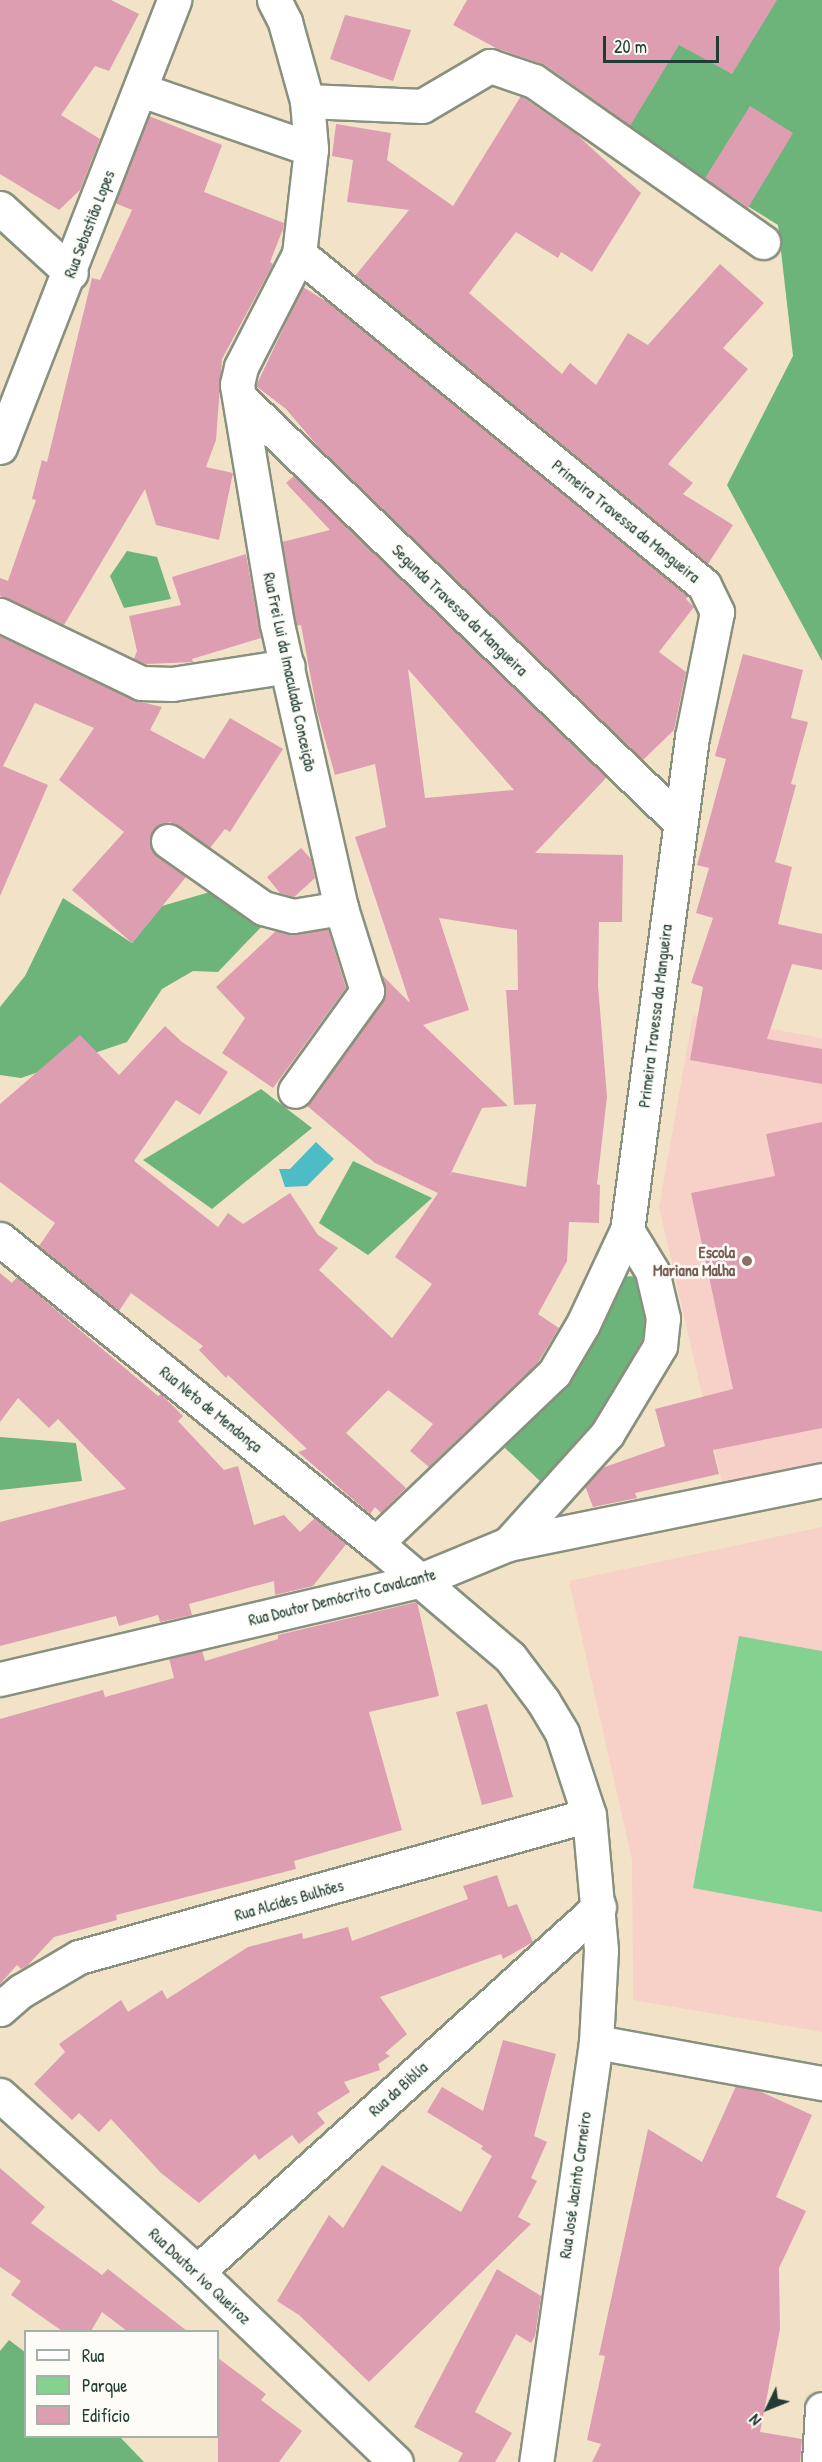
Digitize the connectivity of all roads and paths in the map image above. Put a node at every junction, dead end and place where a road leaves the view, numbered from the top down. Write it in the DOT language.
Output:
graph roads {
  1 [pos="174,0"];
  2 [pos="274,0"];
  3 [pos="141,90"];
  4 [pos="307,101"];
  5 [pos="311,149"];
  6 [pos="0,208"];
  7 [pos="763,242"];
  8 [pos="299,254"];
  9 [pos="71,273"];
  10 [pos="240,398"];
  11 [pos="0,447"];
  12 [pos="0,615"];
  13 [pos="288,666"];
  14 [pos="680,822"];
  15 [pos="168,841"];
  16 [pos="340,908"];
  17 [pos="295,1091"];
  18 [pos="627,1230"];
  19 [pos="0,1239"];
  20 [pos="822,1481"];
  21 [pos="376,1543"];
  22 [pos="508,1544"];
  23 [pos="421,1580"];
  24 [pos="0,1679"];
  25 [pos="590,1815"];
  26 [pos="599,1906"];
  27 [pos="0,2009"];
  28 [pos="596,2042"];
  29 [pos="822,2083"];
  30 [pos="0,2095"];
  31 [pos="197,2272"];
  32 [pos="822,2409"];
  33 [pos="396,2462"];
  34 [pos="536,2462"];
  35 [pos="819,2462"];
  1 -- 3 [label="street, Rua Sebastião Lopes"];
  2 -- 4 [label="street"];
  3 -- 5 [label="street"];
  3 -- 9 [label="street, Rua Sebastião Lopes"];
  4 -- 5 [label="street"];
  4 -- 7 [label="street"];
  5 -- 8 [label="street"];
  6 -- 9 [label="street"];
  8 -- 10 [label="street, Rua Frei Lui da Imaculada Conceição"];
  8 -- 14 [label="street, Primeira Travessa da Mangueira"];
  9 -- 11 [label="street, Rua Sebastião Lopes"];
  10 -- 13 [label="street, Rua Frei Lui da Imaculada Conceição"];
  10 -- 14 [label="street, Segunda Travessa da Mangueira"];
  12 -- 13 [label="street"];
  13 -- 16 [label="street, Rua Frei Lui da Imaculada Conceição"];
  14 -- 18 [label="street, Primeira Travessa da Mangueira"];
  15 -- 16 [label="street"];
  16 -- 17 [label="street, Rua Frei Lui da Imaculada Conceição"];
  18 -- 21 [label="street, Primeira Travessa da Mangueira"];
  18 -- 22 [label="street"];
  19 -- 21 [label="street, Rua Neto de Mendonça"];
  20 -- 22 [label="street, Rua Doutor Demócrito Cavalcante"];
  21 -- 23 [label="street, Rua Neto de Mendonça"];
  22 -- 23 [label="street, Rua Doutor Demócrito Cavalcante"];
  23 -- 24 [label="street, Rua Doutor Demócrito Cavalcante"];
  23 -- 25 [label="street, Rua Neto de Mendonça"];
  25 -- 26 [label="street, Rua José Jacinto Carneiro"];
  25 -- 27 [label="street, Rua Alcídes Bulhões"];
  26 -- 28 [label="street, Rua José Jacinto Carneiro"];
  26 -- 31 [label="street, Rua da Biblía"];
  28 -- 29 [label="street"];
  28 -- 34 [label="street, Rua José Jacinto Carneiro"];
  30 -- 31 [label="street, Rua Doutor Ivo Queiroz"];
  31 -- 33 [label="street, Rua Doutor Ivo Queiroz"];
  32 -- 35 [label="street"];
}
